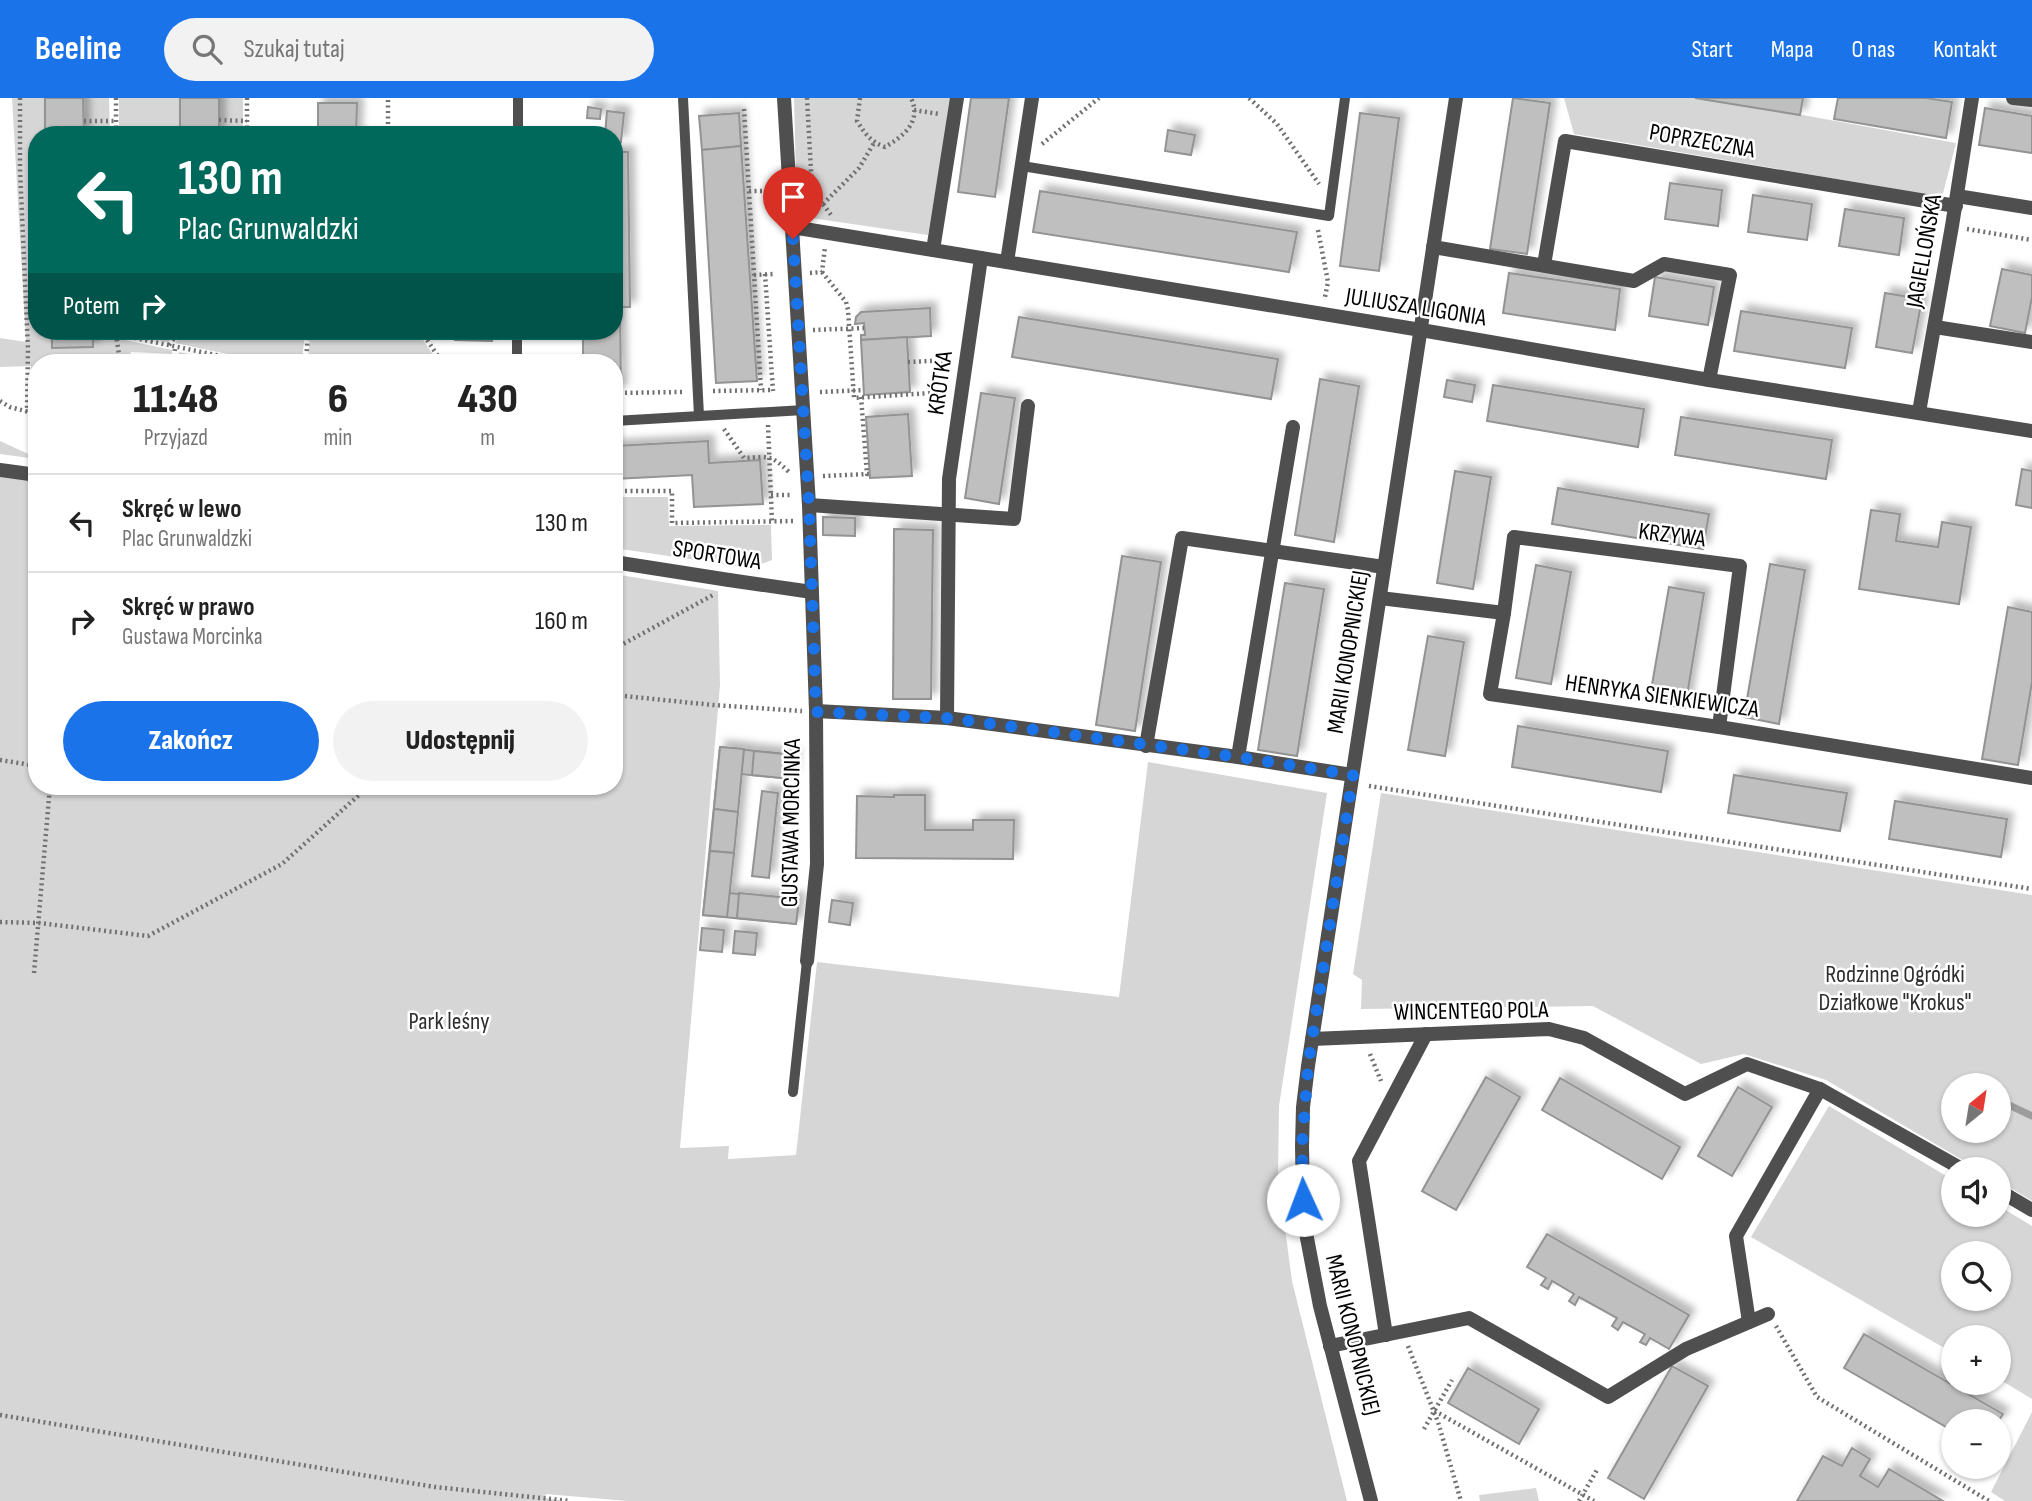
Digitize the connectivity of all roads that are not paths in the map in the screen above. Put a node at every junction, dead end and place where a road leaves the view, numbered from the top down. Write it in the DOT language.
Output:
graph roads {
  1 [pos="518,98"];
  2 [pos="683,98"];
  3 [pos="784,98"];
  4 [pos="957,98"];
  5 [pos="1032,98"];
  6 [pos="1345,98"];
  7 [pos="1456,98"];
  8 [pos="1972,98"];
  9 [pos="2013,98"];
  10 [pos="2032,100"];
  11 [pos="517,126"];
  12 [pos="1022,163"];
  13 [pos="1956,201"];
  14 [pos="2032,208"];
  15 [pos="793,227"];
  16 [pos="1433,247"];
  17 [pos="933,250"];
  18 [pos="981,258"];
  19 [pos="1007,262"];
  20 [pos="1544,265"];
  21 [pos="1935,327"];
  22 [pos="1421,330"];
  23 [pos="2032,342"];
  24 [pos="1709,380"];
  25 [pos="1028,406"];
  26 [pos="804,410"];
  27 [pos="1919,412"];
  28 [pos="699,416"];
  29 [pos="623,420"];
  30 [pos="1293,427"];
  31 [pos="2032,431"];
  32 [pos="0,470"];
  33 [pos="28,474"];
  34 [pos="809,505"];
  35 [pos="949,514"];
  36 [pos="1273,551"];
  37 [pos="623,563"];
  38 [pos="1384,567"];
  39 [pos="812,593"];
  40 [pos="1380,598"];
  41 [pos="1504,613"];
  42 [pos="816,712"];
  43 [pos="947,718"];
  44 [pos="1719,727"];
  45 [pos="1146,746"];
  46 [pos="1238,757"];
  47 [pos="1353,775"];
  48 [pos="2032,778"];
  49 [pos="807,961"];
  50 [pos="1426,1034"];
  51 [pos="1312,1040"];
  52 [pos="1820,1089"];
  53 [pos="793,1092"];
  54 [pos="1941,1157"];
  55 [pos="2011,1198"];
  56 [pos="2032,1210"];
  57 [pos="1768,1314"];
  58 [pos="1749,1322"];
  59 [pos="1385,1335"];
  60 [pos="1330,1346"];
  61 [pos="1371,1501"];
  1 -- 11 [label="lane"];
  2 -- 28 [label="lane"];
  3 -- 15 [label="street, GUSTAWA MORCINKA"];
  4 -- 17 [label="street"];
  5 -- 12 [label="street"];
  6 -- 12 [label="lane"];
  7 -- 16 [label="street, MARII KONOPNICKIEJ"];
  8 -- 13 [label="street, JAGIELLOŃSKA"];
  9 -- 10 [label="street"];
  12 -- 19 [label="street"];
  13 -- 14 [label="street"];
  13 -- 20 [label="street, POPRZECZNA"];
  13 -- 21 [label="street, JAGIELLOŃSKA"];
  15 -- 17 [label="street, JULIUSZA LIGONIA"];
  15 -- 26 [label="street, GUSTAWA MORCINKA"];
  16 -- 20 [label="street"];
  16 -- 22 [label="street, MARII KONOPNICKIEJ"];
  17 -- 18 [label="street, JULIUSZA LIGONIA"];
  18 -- 19 [label="street, JULIUSZA LIGONIA"];
  18 -- 35 [label="street, KRÓTKA"];
  19 -- 22 [label="street, JULIUSZA LIGONIA"];
  20 -- 24 [label="street"];
  21 -- 23 [label="street"];
  21 -- 27 [label="street, JAGIELLOŃSKA"];
  22 -- 24 [label="street, JULIUSZA LIGONIA"];
  22 -- 38 [label="street, MARII KONOPNICKIEJ"];
  24 -- 27 [label="street, JULIUSZA LIGONIA"];
  25 -- 35 [label="street"];
  26 -- 28 [label="lane"];
  26 -- 34 [label="street, GUSTAWA MORCINKA"];
  27 -- 31 [label="street, JULIUSZA LIGONIA"];
  28 -- 29 [label="lane"];
  30 -- 36 [label="street"];
  32 -- 33 [label="street"];
  34 -- 35 [label="street"];
  34 -- 39 [label="street, GUSTAWA MORCINKA"];
  35 -- 43 [label="street, KRÓTKA"];
  36 -- 38 [label="street"];
  36 -- 45 [label="street"];
  36 -- 46 [label="street"];
  37 -- 39 [label="street, SPORTOWA"];
  38 -- 40 [label="street, MARII KONOPNICKIEJ"];
  39 -- 42 [label="street, GUSTAWA MORCINKA"];
  40 -- 41 [label="street"];
  40 -- 47 [label="street, MARII KONOPNICKIEJ"];
  41 -- 44 [label="street, HENRYKA SIENKIEWICZA"];
  41 -- 44 [label="street, KRZYWA"];
  42 -- 43 [label="street"];
  42 -- 49 [label="street, GUSTAWA MORCINKA"];
  43 -- 45 [label="street"];
  44 -- 48 [label="street, HENRYKA SIENKIEWICZA"];
  45 -- 46 [label="street"];
  46 -- 47 [label="street"];
  47 -- 51 [label="street, MARII KONOPNICKIEJ"];
  49 -- 53 [label="lane"];
  50 -- 51 [label="street, WINCENTEGO POLA"];
  50 -- 52 [label="street, WINCENTEGO POLA"];
  50 -- 59 [label="street"];
  51 -- 60 [label="street, MARII KONOPNICKIEJ"];
  52 -- 54 [label="street, WINCENTEGO POLA"];
  52 -- 58 [label="street"];
  55 -- 56 [label="street"];
  57 -- 58 [label="street"];
  58 -- 59 [label="street"];
  59 -- 60 [label="street"];
  60 -- 61 [label="street, MARII KONOPNICKIEJ"];
}
